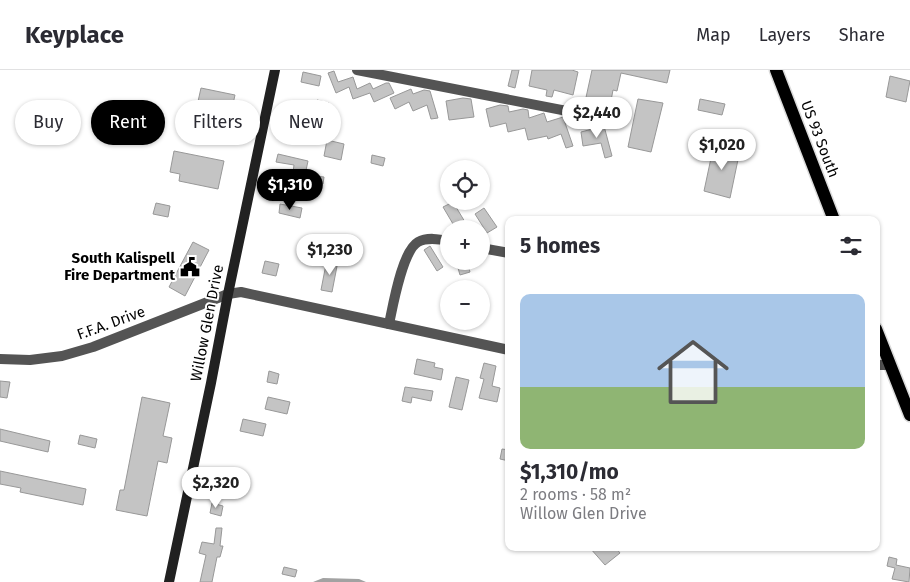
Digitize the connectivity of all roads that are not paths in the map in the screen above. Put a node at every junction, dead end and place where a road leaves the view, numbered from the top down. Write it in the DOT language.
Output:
graph roads {
  1 [pos="276,70"];
  2 [pos="357,70"];
  3 [pos="776,70"];
  4 [pos="614,120"];
  5 [pos="832,216"];
  6 [pos="440,240"];
  7 [pos="490,250"];
  8 [pos="505,253"];
  9 [pos="228,294"];
  10 [pos="389,324"];
  11 [pos="880,339"];
  12 [pos="505,349"];
  13 [pos="0,359"];
  14 [pos="880,365"];
  15 [pos="890,365"];
  16 [pos="910,415"];
  17 [pos="169,582"];
  1 -- 9 [label="main road, Willow Glen Drive"];
  2 -- 4 [label="street"];
  3 -- 5 [label="main road, US 93 South"];
  6 -- 10 [label="street"];
  7 -- 8 [label="street"];
  9 -- 10 [label="street, F.F.A. Drive"];
  9 -- 13 [label="street, F.F.A. Drive"];
  9 -- 17 [label="main road, Willow Glen Drive"];
  10 -- 12 [label="street, F.F.A. Drive"];
  11 -- 15 [label="main road"];
  14 -- 15 [label="street"];
  15 -- 16 [label="main road"];
}
